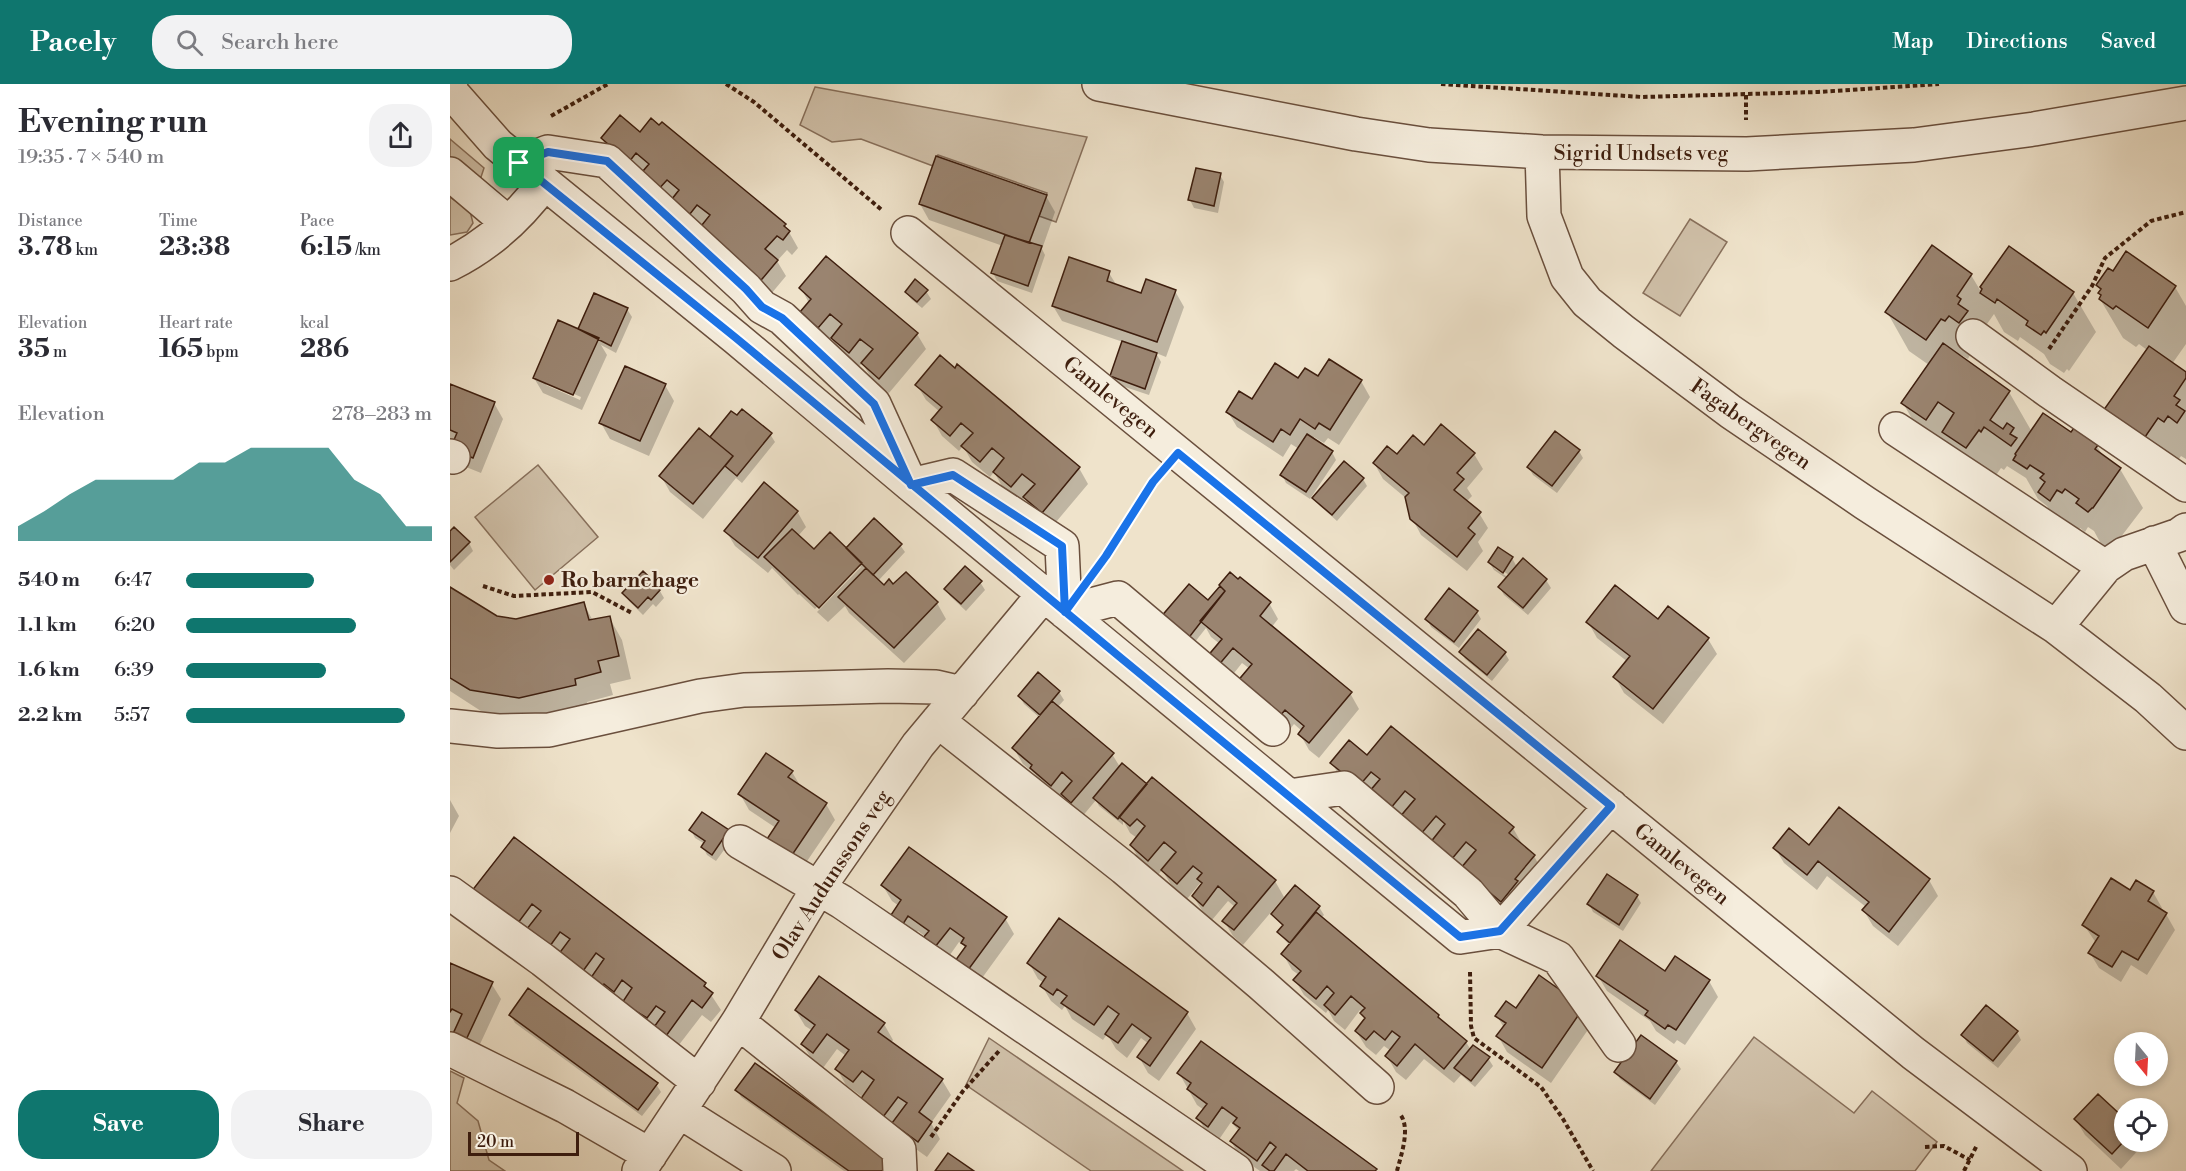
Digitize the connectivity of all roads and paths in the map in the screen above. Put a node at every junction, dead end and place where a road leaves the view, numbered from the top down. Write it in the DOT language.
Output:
graph roads {
  1 [pos="726,84"];
  2 [pos="1099,84"];
  3 [pos="1440,84"];
  4 [pos="1939,84"];
  5 [pos="450,86"];
  6 [pos="1746,95"];
  7 [pos="2186,103"];
  8 [pos="1747,127"];
  9 [pos="1542,152"];
  10 [pos="519,163"];
  11 [pos="450,174"];
  12 [pos="544,183"];
  13 [pos="2186,212"];
  14 [pos="508,224"];
  15 [pos="908,233"];
  16 [pos="458,254"];
  17 [pos="1973,336"];
  18 [pos="2044,357"];
  19 [pos="1896,429"];
  20 [pos="1178,453"];
  21 [pos="911,485"];
  22 [pos="2186,485"];
  23 [pos="2186,530"];
  24 [pos="2154,543"];
  25 [pos="1100,565"];
  26 [pos="2105,567"];
  27 [pos="483,586"];
  28 [pos="1054,603"];
  29 [pos="2186,607"];
  30 [pos="632,613"];
  31 [pos="2056,627"];
  32 [pos="963,693"];
  33 [pos="938,721"];
  34 [pos="450,726"];
  35 [pos="1274,729"];
  36 [pos="2186,733"];
  37 [pos="1289,796"];
  38 [pos="1611,806"];
  39 [pos="740,842"];
  40 [pos="819,887"];
  41 [pos="450,893"];
  42 [pos="1500,931"];
  43 [pos="1460,937"];
  44 [pos="738,1022"];
  45 [pos="1021,1023"];
  46 [pos="1619,1045"];
  47 [pos="450,1049"];
  48 [pos="699,1082"];
  49 [pos="1377,1087"];
  50 [pos="680,1111"];
  51 [pos="1925,1147"];
  52 [pos="900,1161"];
  53 [pos="644,1163"];
  54 [pos="774,1171"];
  55 [pos="1236,1171"];
  56 [pos="1398,1171"];
  57 [pos="1593,1171"];
  58 [pos="1964,1171"];
  59 [pos="2070,1171"];
  1 -- 15 [label="path"];
  2 -- 9 [label="street, Sigrid Undsets veg"];
  3 -- 6 [label="path"];
  4 -- 6 [label="path"];
  5 -- 10 [label="street"];
  6 -- 8 [label="path"];
  7 -- 9 [label="street, Sigrid Undsets veg"];
  9 -- 31 [label="street, Fagabergvegen"];
  10 -- 12 [label="street"];
  10 -- 21 [label="street"];
  11 -- 14 [label="street"];
  12 -- 14 [label="street"];
  12 -- 21 [label="street"];
  13 -- 18 [label="path"];
  14 -- 16 [label="street"];
  15 -- 20 [label="street, Gamlevegen"];
  17 -- 22 [label="street"];
  19 -- 26 [label="street"];
  20 -- 25 [label="path"];
  20 -- 38 [label="street, Gamlevegen"];
  21 -- 28 [label="street"];
  21 -- 28 [label="street"];
  23 -- 24 [label="street"];
  24 -- 26 [label="street"];
  24 -- 29 [label="street"];
  26 -- 31 [label="street"];
  27 -- 30 [label="path"];
  28 -- 32 [label="street, Olav Audunssons veg"];
  28 -- 35 [label="street"];
  28 -- 37 [label="street"];
  31 -- 36 [label="street, Fagabergvegen"];
  32 -- 33 [label="street, Olav Audunssons veg"];
  32 -- 34 [label="street"];
  33 -- 40 [label="street, Olav Audunssons veg"];
  33 -- 49 [label="street"];
  37 -- 42 [label="street"];
  37 -- 43 [label="street"];
  38 -- 42 [label="street"];
  38 -- 59 [label="street, Gamlevegen"];
  39 -- 40 [label="street"];
  40 -- 44 [label="street, Olav Audunssons veg"];
  40 -- 45 [label="street"];
  41 -- 48 [label="street"];
  42 -- 43 [label="street"];
  42 -- 46 [label="street"];
  43 -- 57 [label="path"];
  44 -- 48 [label="street, Olav Audunssons veg"];
  44 -- 52 [label="street"];
  45 -- 52 [label="path"];
  45 -- 55 [label="street"];
  47 -- 53 [label="street"];
  48 -- 50 [label="street, Olav Audunssons veg"];
  49 -- 56 [label="path"];
  50 -- 53 [label="street, Olav Audunssons veg"];
  50 -- 54 [label="street"];
  51 -- 58 [label="path"];
}
